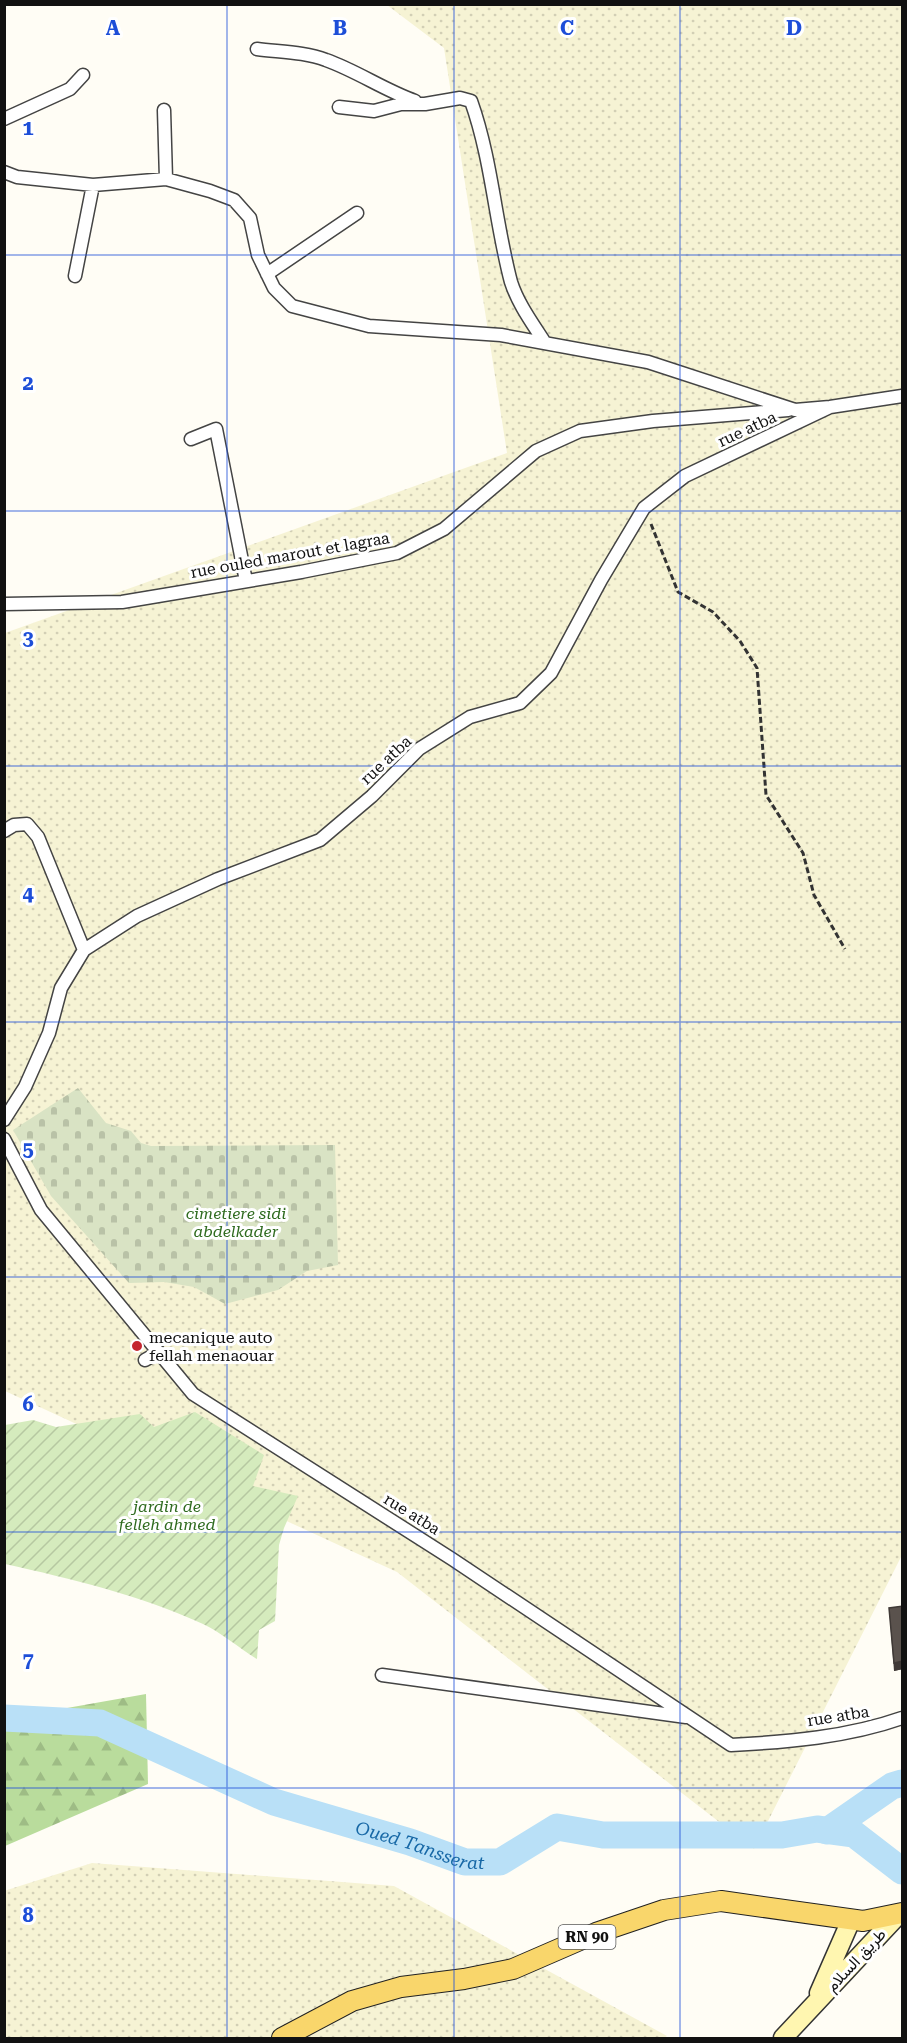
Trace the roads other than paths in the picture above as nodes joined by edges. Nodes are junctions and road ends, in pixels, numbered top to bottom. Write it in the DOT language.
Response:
graph roads {
  1 [pos="257,49"];
  2 [pos="83,75"];
  3 [pos="425,104"];
  4 [pos="339,107"];
  5 [pos="164,110"];
  6 [pos="4,119"];
  7 [pos="4,172"];
  8 [pos="166,179"];
  9 [pos="93,185"];
  10 [pos="357,213"];
  11 [pos="267,274"];
  12 [pos="75,276"];
  13 [pos="545,343"];
  14 [pos="903,396"];
  15 [pos="830,407"];
  16 [pos="795,410"];
  17 [pos="190,439"];
  18 [pos="246,581"];
  19 [pos="4,604"];
  20 [pos="4,831"];
  21 [pos="84,950"];
  22 [pos="4,1120"];
  23 [pos="4,1139"];
  24 [pos="159,1352"];
  25 [pos="145,1360"];
  26 [pos="382,1675"];
  27 [pos="690,1718"];
  28 [pos="903,1718"];
  29 [pos="900,1914"];
  30 [pos="850,1920"];
  31 [pos="813,2006"];
  32 [pos="282,2038"];
  33 [pos="783,2038"];
  1 -- 3 [label="street"];
  2 -- 6 [label="street"];
  3 -- 4 [label="street"];
  3 -- 13 [label="street"];
  5 -- 8 [label="street"];
  7 -- 9 [label="street"];
  8 -- 9 [label="street"];
  8 -- 11 [label="street"];
  9 -- 12 [label="street"];
  10 -- 11 [label="street"];
  11 -- 13 [label="street"];
  13 -- 16 [label="street"];
  14 -- 15 [label="street"];
  15 -- 16 [label="street, rue ouled marout et lagraa"];
  15 -- 21 [label="street, rue atba"];
  16 -- 18 [label="street, rue ouled marout et lagraa"];
  17 -- 18 [label="street"];
  18 -- 19 [label="street, rue ouled marout et lagraa"];
  20 -- 21 [label="street"];
  21 -- 22 [label="street, rue atba"];
  23 -- 24 [label="street, rue atba"];
  24 -- 25 [label="street"];
  24 -- 27 [label="street, rue atba"];
  26 -- 27 [label="street"];
  27 -- 28 [label="street, rue atba"];
  29 -- 30 [label="main road, RN 90"];
  29 -- 31 [label="street, طريق السلام"];
  30 -- 31 [label="street, طريق السلام"];
  30 -- 32 [label="main road, RN 90"];
  31 -- 33 [label="street, طريق السلام"];
}
